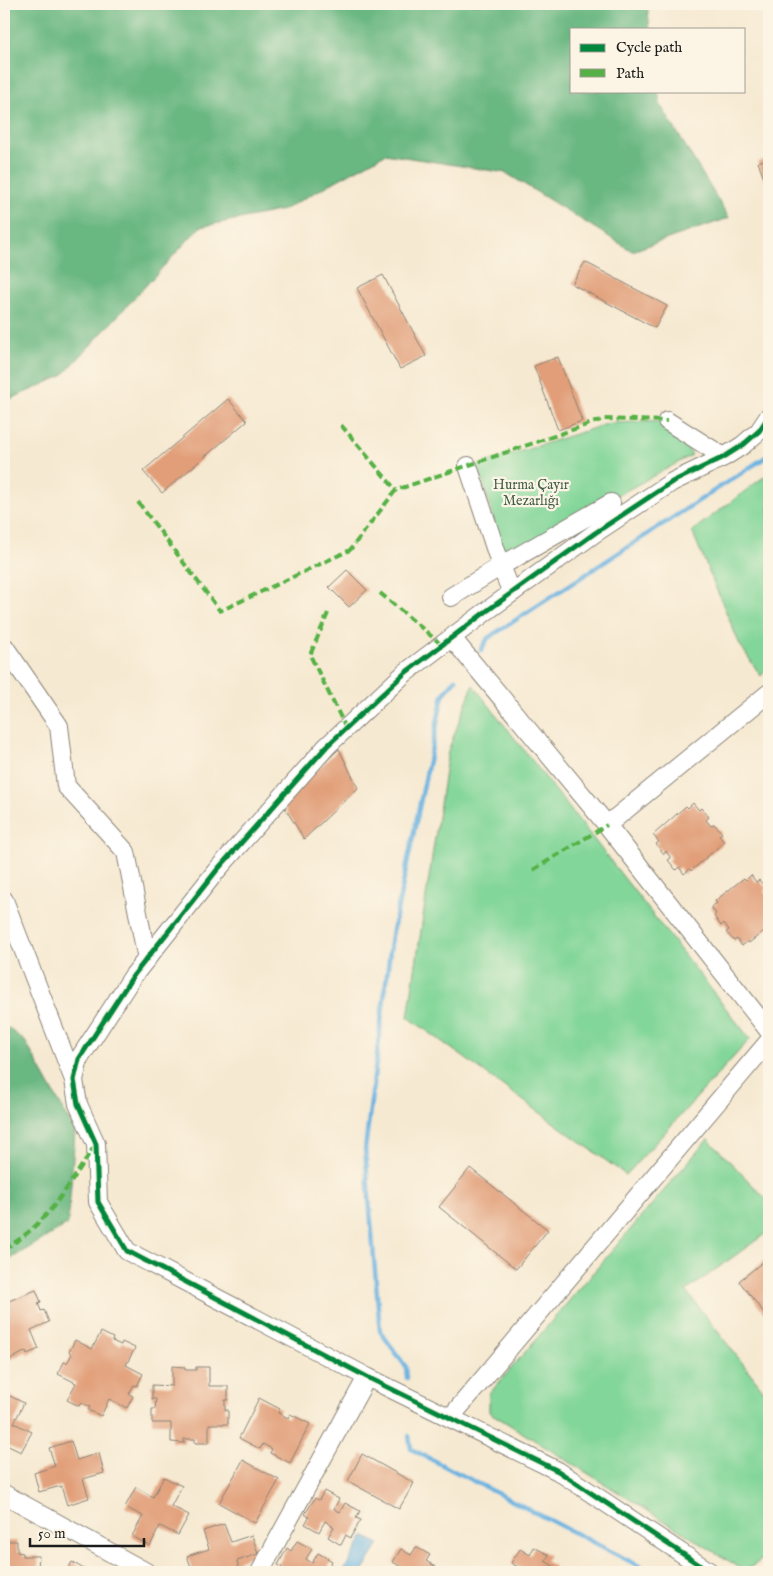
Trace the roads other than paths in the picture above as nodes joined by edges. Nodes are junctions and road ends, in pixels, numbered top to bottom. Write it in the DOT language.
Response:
graph roads {
  1 [pos="769,416"];
  2 [pos="667,421"];
  3 [pos="724,457"];
  4 [pos="468,466"];
  5 [pos="611,503"];
  6 [pos="501,566"];
  7 [pos="512,593"];
  8 [pos="451,597"];
  9 [pos="452,638"];
  10 [pos="4,646"];
  11 [pos="769,693"];
  12 [pos="607,825"];
  13 [pos="4,900"];
  14 [pos="7,916"];
  15 [pos="147,959"];
  16 [pos="769,1031"];
  17 [pos="769,1041"];
  18 [pos="74,1080"];
  19 [pos="367,1377"];
  20 [pos="450,1418"];
  21 [pos="4,1494"];
  22 [pos="146,1572"];
  23 [pos="260,1572"];
  24 [pos="710,1572"];
  1 -- 3 [label="street"];
  2 -- 3 [label="street"];
  3 -- 7 [label="street"];
  4 -- 6 [label="street"];
  5 -- 6 [label="street"];
  6 -- 7 [label="street"];
  6 -- 8 [label="street"];
  7 -- 9 [label="street"];
  9 -- 12 [label="street"];
  9 -- 15 [label="street"];
  10 -- 15 [label="street"];
  11 -- 12 [label="street"];
  12 -- 16 [label="street"];
  13 -- 14 [label="street"];
  14 -- 18 [label="street"];
  15 -- 18 [label="street"];
  17 -- 20 [label="street"];
  18 -- 19 [label="street"];
  19 -- 20 [label="street"];
  19 -- 23 [label="street"];
  20 -- 24 [label="street"];
  21 -- 22 [label="street"];
}
